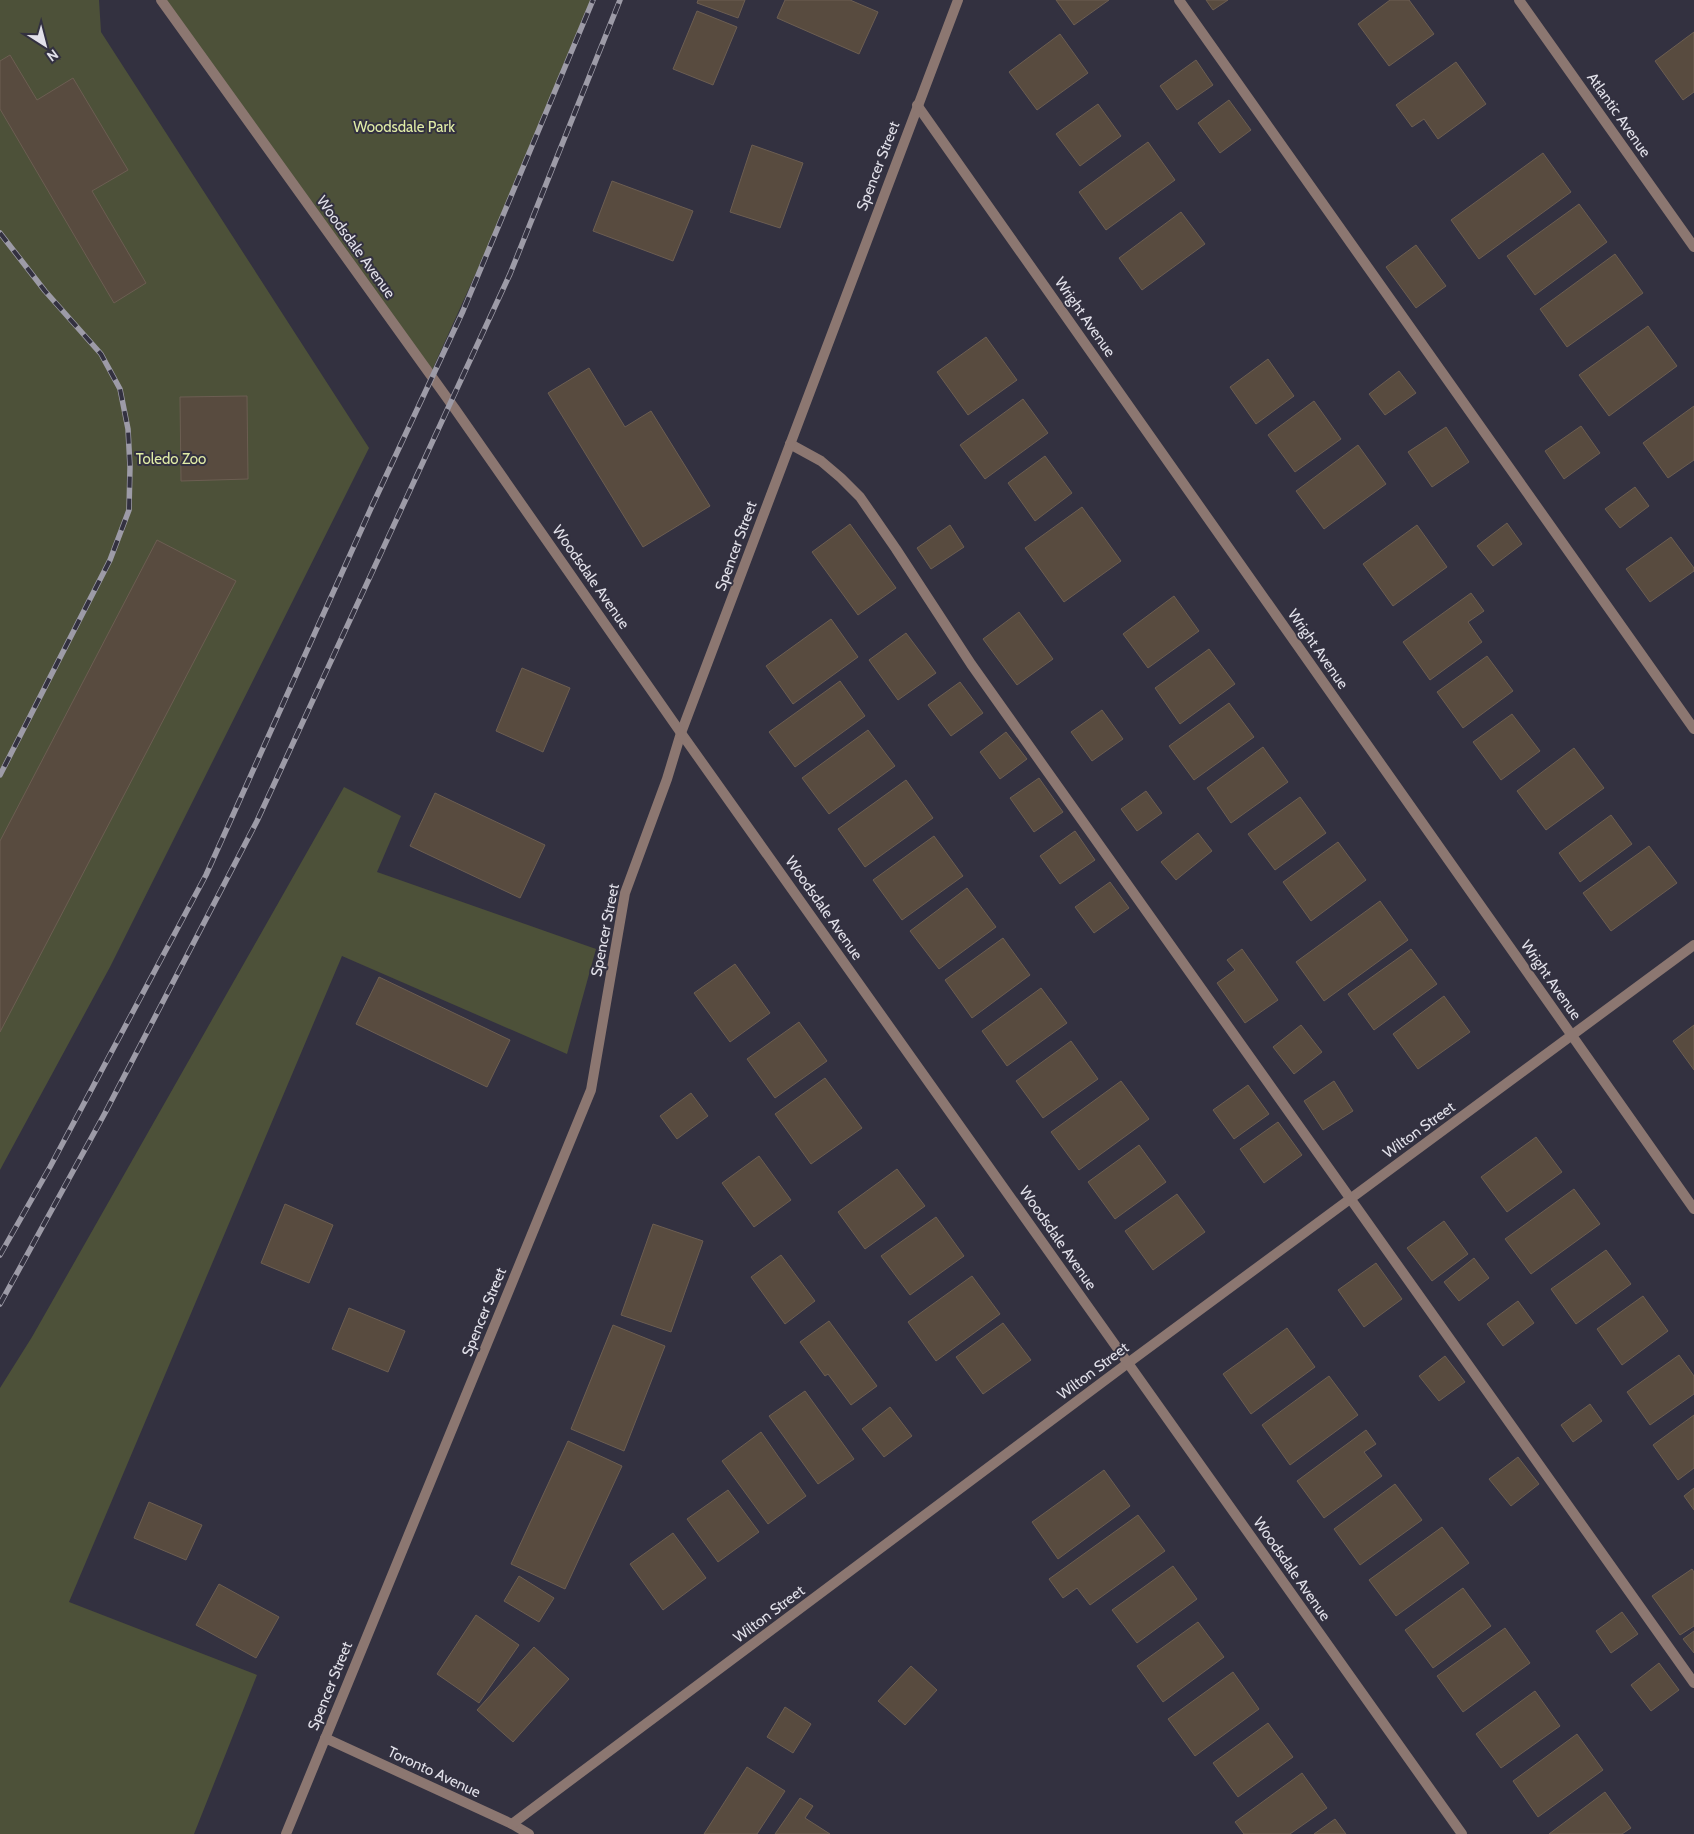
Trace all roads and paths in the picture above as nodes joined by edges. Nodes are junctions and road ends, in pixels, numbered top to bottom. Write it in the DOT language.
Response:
graph roads {
  1 [pos="160,0"];
  2 [pos="958,0"];
  3 [pos="1179,0"];
  4 [pos="1519,0"];
  5 [pos="917,106"];
  6 [pos="1694,247"];
  7 [pos="790,444"];
  8 [pos="1694,728"];
  9 [pos="681,733"];
  10 [pos="1694,945"];
  11 [pos="1572,1036"];
  12 [pos="1351,1199"];
  13 [pos="1694,1209"];
  14 [pos="1128,1363"];
  15 [pos="1694,1682"];
  16 [pos="325,1738"];
  17 [pos="512,1824"];
  18 [pos="286,1834"];
  19 [pos="529,1834"];
  20 [pos="1462,1834"];
  1 -- 9 [label="street, Woodsdale Avenue"];
  2 -- 5 [label="street, Spencer Street"];
  3 -- 8 [label="street"];
  4 -- 6 [label="street, Atlantic Avenue"];
  5 -- 7 [label="street, Spencer Street"];
  5 -- 11 [label="street, Wright Avenue"];
  7 -- 9 [label="street, Spencer Street"];
  7 -- 12 [label="street"];
  9 -- 14 [label="street, Woodsdale Avenue"];
  9 -- 16 [label="street, Spencer Street"];
  10 -- 11 [label="street, Wilton Street"];
  11 -- 12 [label="street, Wilton Street"];
  11 -- 13 [label="street, Wright Avenue"];
  12 -- 14 [label="street, Wilton Street"];
  12 -- 15 [label="street"];
  14 -- 17 [label="street, Wilton Street"];
  14 -- 20 [label="street, Woodsdale Avenue"];
  16 -- 17 [label="street, Toronto Avenue"];
  16 -- 18 [label="street, Spencer Street"];
  17 -- 19 [label="street, Toronto Avenue"];
}
